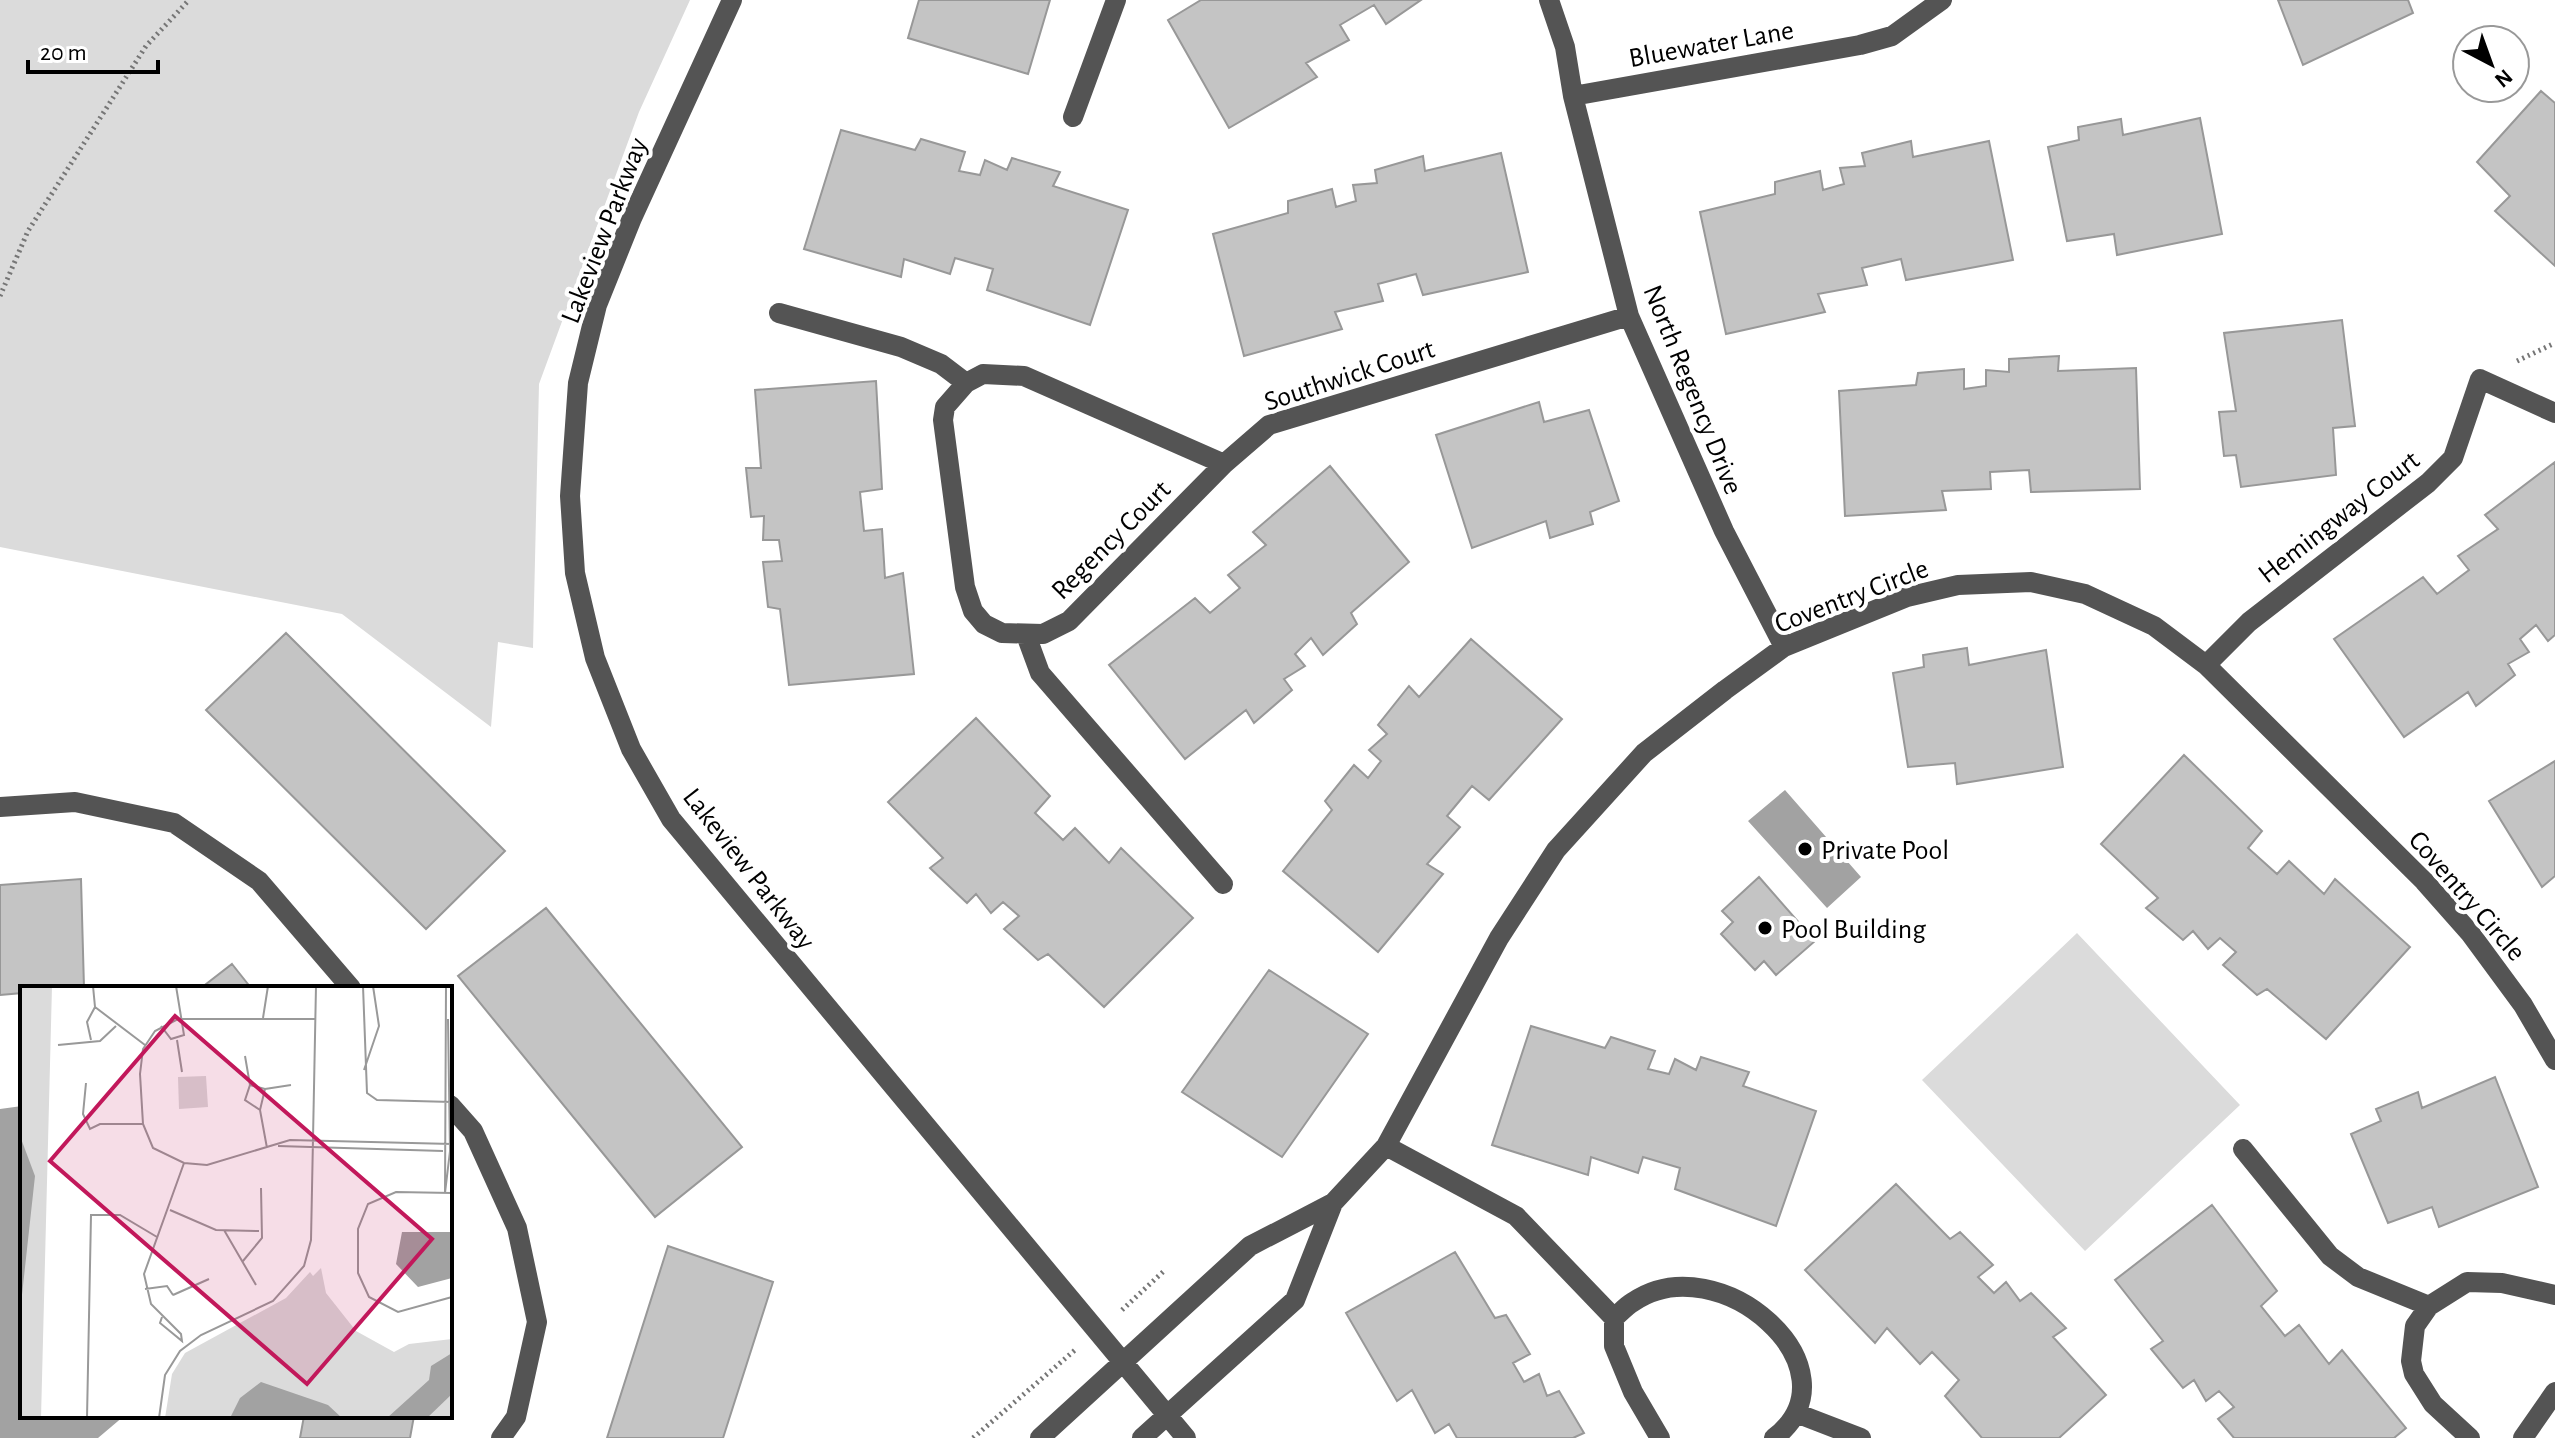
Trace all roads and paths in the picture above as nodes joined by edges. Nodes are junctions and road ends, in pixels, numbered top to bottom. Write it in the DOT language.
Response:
graph roads {
  1 [pos="189,0"];
  2 [pos="732,0"];
  3 [pos="1116,0"];
  4 [pos="1549,0"];
  5 [pos="1942,0"];
  6 [pos="1573,96"];
  7 [pos="1073,117"];
  8 [pos="0,296"];
  9 [pos="779,313"];
  10 [pos="1629,316"];
  11 [pos="966,383"];
  12 [pos="2555,413"];
  13 [pos="1224,464"];
  14 [pos="1026,635"];
  15 [pos="1784,647"];
  16 [pos="2206,665"];
  17 [pos="0,807"];
  18 [pos="1223,884"];
  19 [pos="349,986"];
  20 [pos="2555,1060"];
  21 [pos="452,1107"];
  22 [pos="1386,1146"];
  23 [pos="2243,1149"];
  24 [pos="1333,1203"];
  25 [pos="1165,1270"];
  26 [pos="2555,1295"];
  27 [pos="2429,1306"];
  28 [pos="1614,1318"];
  29 [pos="1097,1331"];
  30 [pos="1122,1361"];
  31 [pos="2555,1392"];
  32 [pos="1796,1413"];
  33 [pos="1168,1417"];
  34 [pos="501,1438"];
  35 [pos="973,1438"];
  36 [pos="1040,1438"];
  37 [pos="1142,1438"];
  38 [pos="1186,1438"];
  39 [pos="1660,1438"];
  40 [pos="1774,1438"];
  41 [pos="1861,1438"];
  42 [pos="2470,1438"];
  43 [pos="2523,1438"];
  1 -- 8 [label="path"];
  2 -- 29 [label="street, Lakeview Parkway"];
  3 -- 7 [label="street"];
  4 -- 6 [label="street, North Regency Drive"];
  5 -- 6 [label="street, Bluewater Lane"];
  6 -- 10 [label="street, North Regency Drive"];
  9 -- 11 [label="street"];
  10 -- 13 [label="street, Southwick Court"];
  10 -- 15 [label="street, North Regency Drive"];
  11 -- 13 [label="street"];
  11 -- 14 [label="street"];
  12 -- 16 [label="street, Hemingway Court"];
  13 -- 14 [label="street, Regency Court"];
  14 -- 18 [label="street"];
  15 -- 16 [label="street, Coventry Circle"];
  15 -- 22 [label="street, Coventry Circle"];
  16 -- 20 [label="street, Coventry Circle"];
  17 -- 19 [label="street"];
  21 -- 34 [label="street"];
  22 -- 24 [label="street, Coventry Circle"];
  22 -- 28 [label="street"];
  23 -- 27 [label="street"];
  24 -- 30 [label="street, Coventry Circle"];
  24 -- 33 [label="street, Coventry Circle"];
  25 -- 29 [label="path"];
  26 -- 27 [label="street"];
  27 -- 42 [label="street"];
  28 -- 32 [label="street"];
  28 -- 39 [label="street"];
  29 -- 30 [label="street, Lakeview Parkway"];
  29 -- 35 [label="path"];
  30 -- 33 [label="street, Lakeview Parkway"];
  30 -- 36 [label="street, Coventry Circle"];
  31 -- 43 [label="street"];
  32 -- 40 [label="street"];
  32 -- 41 [label="street"];
  33 -- 37 [label="street, Coventry Circle"];
  33 -- 38 [label="street, Lakeview Parkway"];
}
